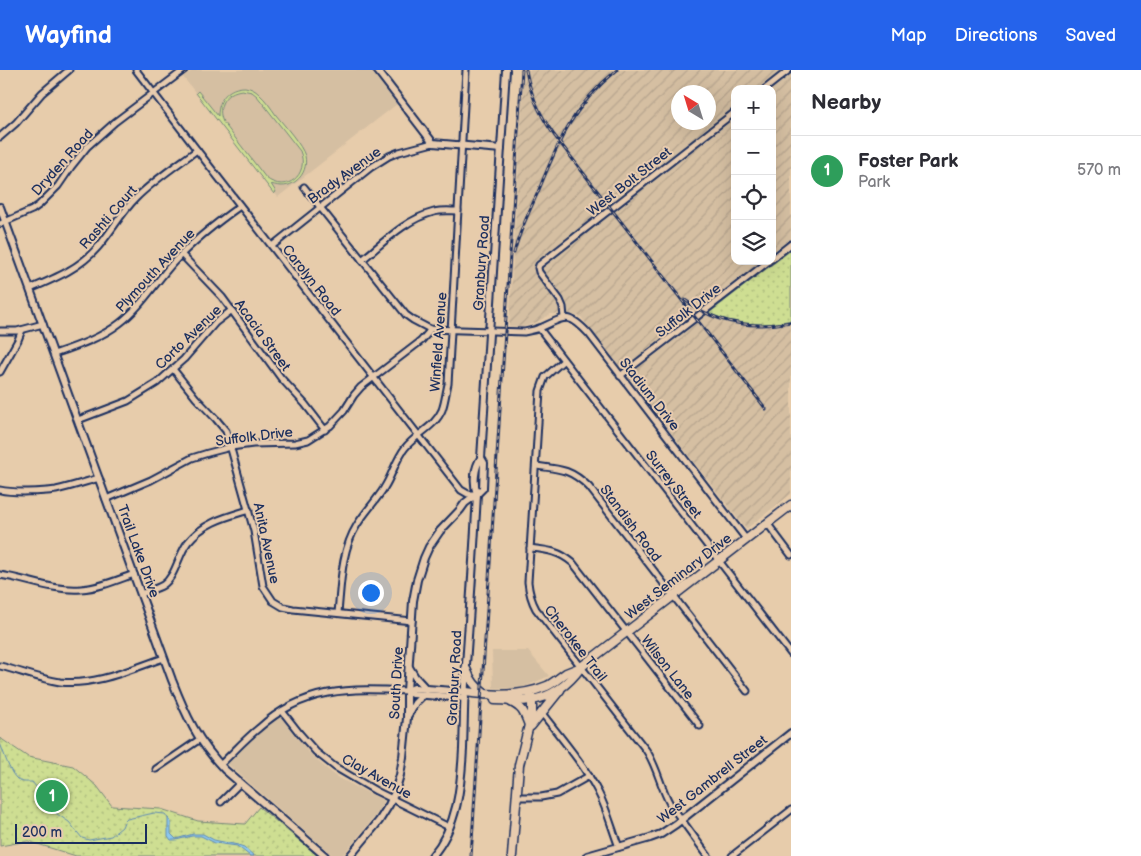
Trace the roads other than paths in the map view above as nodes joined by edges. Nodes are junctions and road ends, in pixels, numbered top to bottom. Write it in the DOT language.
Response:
graph roads {
  1 [pos="69,70"];
  2 [pos="136,70"];
  3 [pos="184,70"];
  4 [pos="378,70"];
  5 [pos="466,70"];
  6 [pos="506,70"];
  7 [pos="789,70"];
  8 [pos="770,85"];
  9 [pos="154,93"];
  10 [pos="731,115"];
  11 [pos="0,136"];
  12 [pos="433,143"];
  13 [pos="462,146"];
  14 [pos="500,149"];
  15 [pos="197,150"];
  16 [pos="304,186"];
  17 [pos="240,206"];
  18 [pos="0,207"];
  19 [pos="320,207"];
  20 [pos="458,211"];
  21 [pos="3,223"];
  22 [pos="791,244"];
  23 [pos="272,246"];
  24 [pos="182,255"];
  25 [pos="776,256"];
  26 [pos="362,260"];
  27 [pos="764,265"];
  28 [pos="30,289"];
  29 [pos="232,310"];
  30 [pos="564,318"];
  31 [pos="43,324"];
  32 [pos="539,328"];
  33 [pos="430,329"];
  34 [pos="450,329"];
  35 [pos="22,330"];
  36 [pos="489,330"];
  37 [pos="0,331"];
  38 [pos="54,354"];
  39 [pos="563,360"];
  40 [pos="173,369"];
  41 [pos="0,372"];
  42 [pos="620,376"];
  43 [pos="373,377"];
  44 [pos="78,420"];
  45 [pos="325,430"];
  46 [pos="418,436"];
  47 [pos="231,447"];
  48 [pos="536,466"];
  49 [pos="99,478"];
  50 [pos="0,490"];
  51 [pos="477,494"];
  52 [pos="106,499"];
  53 [pos="791,505"];
  54 [pos="249,510"];
  55 [pos="460,510"];
  56 [pos="476,516"];
  57 [pos="767,524"];
  58 [pos="746,539"];
  59 [pos="530,548"];
  60 [pos="791,555"];
  61 [pos="719,561"];
  62 [pos="0,574"];
  63 [pos="134,574"];
  64 [pos="141,594"];
  65 [pos="673,596"];
  66 [pos="338,613"];
  67 [pos="412,621"];
  68 [pos="626,632"];
  69 [pos="791,654"];
  70 [pos="164,658"];
  71 [pos="0,666"];
  72 [pos="409,667"];
  73 [pos="581,667"];
  74 [pos="466,669"];
  75 [pos="565,684"];
  76 [pos="407,691"];
  77 [pos="747,691"];
  78 [pos="424,692"];
  79 [pos="530,692"];
  80 [pos="465,695"];
  81 [pos="487,695"];
  82 [pos="507,700"];
  83 [pos="532,700"];
  84 [pos="282,711"];
  85 [pos="541,712"];
  86 [pos="407,718"];
  87 [pos="700,726"];
  88 [pos="529,727"];
  89 [pos="791,733"];
  90 [pos="200,739"];
  91 [pos="220,765"];
  92 [pos="156,769"];
  93 [pos="589,776"];
  94 [pos="240,784"];
  95 [pos="517,797"];
  96 [pos="392,798"];
  97 [pos="221,802"];
  98 [pos="791,810"];
  99 [pos="681,820"];
  100 [pos="449,827"];
  101 [pos="619,846"];
  102 [pos="322,854"];
  103 [pos="350,856"];
  104 [pos="432,856"];
  105 [pos="512,856"];
  106 [pos="587,856"];
  107 [pos="708,856"];
  108 [pos="732,856"];
  1 -- 11 [label="street"];
  2 -- 9 [label="street, Carolyn Road"];
  3 -- 9 [label="street, Dryden Road"];
  4 -- 12 [label="street"];
  5 -- 13 [label="street, Winfield Avenue"];
  6 -- 14 [label="street, Granbury Road"];
  7 -- 8 [label="street"];
  9 -- 15 [label="street, Carolyn Road"];
  9 -- 21 [label="street, Dryden Road"];
  10 -- 30 [label="street, West Bolt Street"];
  12 -- 13 [label="street, Brady Avenue"];
  12 -- 19 [label="street, Brady Avenue"];
  13 -- 14 [label="street, Brady Avenue"];
  13 -- 20 [label="street, Winfield Avenue"];
  14 -- 36 [label="street, Granbury Road"];
  15 -- 17 [label="street, Carolyn Road"];
  15 -- 28 [label="street, Rashti Court"];
  16 -- 19 [label="street"];
  17 -- 23 [label="street, Carolyn Road"];
  17 -- 24 [label="street, Plymouth Avenue"];
  18 -- 21 [label="street, Trail Lake Drive"];
  19 -- 23 [label="street, Brady Avenue"];
  19 -- 26 [label="street"];
  20 -- 26 [label="street"];
  20 -- 34 [label="street, Winfield Avenue"];
  21 -- 28 [label="street, Trail Lake Drive"];
  22 -- 25 [label="street"];
  23 -- 43 [label="street, Carolyn Road"];
  24 -- 29 [label="street, Acacia Street"];
  24 -- 38 [label="street, Plymouth Avenue"];
  26 -- 33 [label="street"];
  27 -- 42 [label="street, Suffolk Drive"];
  28 -- 31 [label="street, Trail Lake Drive"];
  29 -- 40 [label="street, Corto Avenue"];
  29 -- 45 [label="street, Acacia Street"];
  30 -- 32 [label="street"];
  30 -- 42 [label="street, Stadium Drive"];
  31 -- 35 [label="street"];
  31 -- 38 [label="street, Trail Lake Drive"];
  32 -- 36 [label="street"];
  32 -- 39 [label="street, Surrey Street"];
  33 -- 34 [label="street"];
  33 -- 43 [label="street, Suffolk Drive"];
  34 -- 36 [label="street"];
  34 -- 46 [label="street, Winfield Avenue"];
  35 -- 37 [label="street"];
  35 -- 41 [label="street"];
  36 -- 51 [label="street, Granbury Road"];
  38 -- 44 [label="street, Trail Lake Drive"];
  39 -- 48 [label="street, Cherokee Trail"];
  39 -- 61 [label="street, Surrey Street"];
  40 -- 44 [label="street, Corto Avenue"];
  40 -- 47 [label="street, Anita Avenue"];
  42 -- 58 [label="street, Stadium Drive"];
  43 -- 45 [label="street, Suffolk Drive"];
  43 -- 46 [label="street, Carolyn Road"];
  44 -- 49 [label="street, Trail Lake Drive"];
  45 -- 47 [label="street, Suffolk Drive"];
  46 -- 51 [label="street, Carolyn Road"];
  46 -- 66 [label="street, Winfield Avenue"];
  47 -- 52 [label="street, Suffolk Drive"];
  47 -- 54 [label="street, Anita Avenue"];
  48 -- 59 [label="street, Cherokee Trail"];
  48 -- 65 [label="street, Standish Road"];
  49 -- 50 [label="street"];
  49 -- 52 [label="street, Trail Lake Drive"];
  51 -- 55 [label="street, South Drive"];
  51 -- 56 [label="street, Granbury Road"];
  52 -- 63 [label="street, Trail Lake Drive"];
  53 -- 57 [label="main road, West Seminary Drive"];
  54 -- 64 [label="street"];
  54 -- 66 [label="street, Anita Avenue"];
  55 -- 56 [label="street"];
  55 -- 67 [label="street, South Drive"];
  56 -- 74 [label="street, Granbury Road"];
  57 -- 58 [label="main road, West Seminary Drive"];
  57 -- 60 [label="street"];
  58 -- 61 [label="main road, West Seminary Drive"];
  59 -- 68 [label="street, Wilson Lane"];
  59 -- 73 [label="street, Cherokee Trail"];
  61 -- 65 [label="main road, West Seminary Drive"];
  61 -- 69 [label="street, Surrey Street"];
  62 -- 63 [label="street"];
  63 -- 64 [label="street, Trail Lake Drive"];
  64 -- 70 [label="street, Trail Lake Drive"];
  65 -- 68 [label="main road, West Seminary Drive"];
  65 -- 77 [label="street, Standish Road"];
  66 -- 67 [label="street, Anita Avenue"];
  67 -- 72 [label="street, South Drive"];
  68 -- 73 [label="main road, West Seminary Drive"];
  68 -- 87 [label="street, Wilson Lane"];
  70 -- 71 [label="street"];
  70 -- 90 [label="street, Trail Lake Drive"];
  72 -- 76 [label="street, South Drive"];
  72 -- 78 [label="street"];
  73 -- 75 [label="main road, West Seminary Drive"];
  73 -- 79 [label="main road, West Seminary Drive"];
  73 -- 99 [label="street, Cherokee Trail"];
  74 -- 80 [label="street, Granbury Road"];
  74 -- 81 [label="main road"];
  75 -- 83 [label="main road, West Seminary Drive"];
  75 -- 85 [label="main road"];
  76 -- 78 [label="street, West Seminary Drive"];
  76 -- 84 [label="street, West Seminary Drive"];
  76 -- 86 [label="street, South Drive"];
  78 -- 80 [label="street, West Seminary Drive"];
  78 -- 86 [label="street"];
  79 -- 81 [label="main road, West Seminary Drive"];
  79 -- 83 [label="main road"];
  80 -- 81 [label="main road, West Seminary Drive"];
  80 -- 82 [label="main road, West Seminary Drive"];
  80 -- 100 [label="street, Granbury Road"];
  82 -- 83 [label="main road, West Seminary Drive"];
  82 -- 88 [label="main road"];
  83 -- 88 [label="main road"];
  84 -- 91 [label="street, West Seminary Drive"];
  84 -- 96 [label="street, Clay Avenue"];
  85 -- 88 [label="main road"];
  85 -- 93 [label="street"];
  86 -- 96 [label="street, South Drive"];
  88 -- 95 [label="main road"];
  89 -- 99 [label="street, West Gambrell Street"];
  90 -- 91 [label="street, Trail Lake Drive"];
  90 -- 92 [label="street"];
  91 -- 94 [label="street, Trail Lake Drive"];
  93 -- 95 [label="street"];
  93 -- 101 [label="street"];
  94 -- 97 [label="street"];
  94 -- 102 [label="street, Trail Lake Drive"];
  95 -- 105 [label="main road"];
  96 -- 100 [label="street, Clay Avenue"];
  96 -- 103 [label="street, South Drive"];
  98 -- 108 [label="street"];
  99 -- 101 [label="street, West Gambrell Street"];
  99 -- 107 [label="street, Cherokee Trail"];
  100 -- 104 [label="street, Granbury Road"];
  101 -- 106 [label="street, West Gambrell Street"];
}
